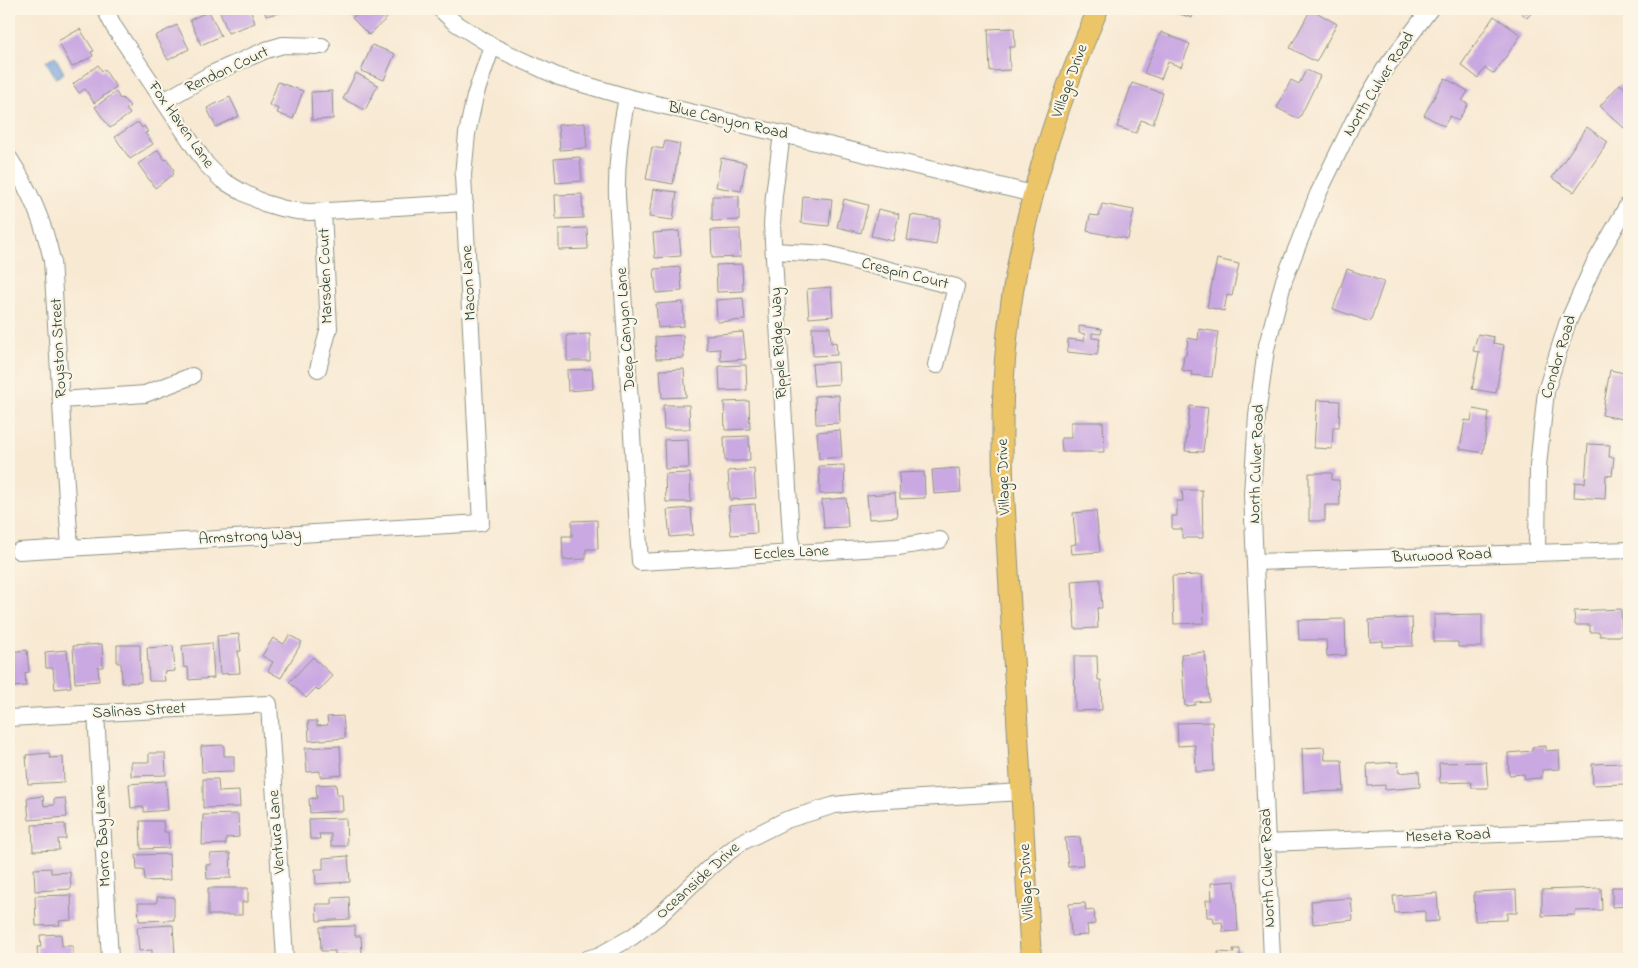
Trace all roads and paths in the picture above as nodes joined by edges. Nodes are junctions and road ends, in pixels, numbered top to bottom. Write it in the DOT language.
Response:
graph roads {
  1 [pos="105,9"];
  2 [pos="440,9"];
  3 [pos="1098,9"];
  4 [pos="1430,9"];
  5 [pos="322,46"];
  6 [pos="492,46"];
  7 [pos="627,97"];
  8 [pos="164,101"];
  9 [pos="782,134"];
  10 [pos="9,158"];
  11 [pos="1033,194"];
  12 [pos="465,203"];
  13 [pos="1629,203"];
  14 [pos="323,212"];
  15 [pos="774,251"];
  16 [pos="936,365"];
  17 [pos="318,369"];
  18 [pos="192,376"];
  19 [pos="62,400"];
  20 [pos="481,524"];
  21 [pos="940,540"];
  22 [pos="70,548"];
  23 [pos="1629,550"];
  24 [pos="19,551"];
  25 [pos="1537,553"];
  26 [pos="792,554"];
  27 [pos="640,562"];
  28 [pos="1255,562"];
  29 [pos="269,704"];
  30 [pos="96,713"];
  31 [pos="9,718"];
  32 [pos="1022,792"];
  33 [pos="1629,829"];
  34 [pos="1267,843"];
  35 [pos="110,959"];
  36 [pos="285,959"];
  37 [pos="587,959"];
  38 [pos="1031,959"];
  39 [pos="1272,959"];
  1 -- 8 [label="street, Fox Haven Lane"];
  2 -- 6 [label="street, Blue Canyon Road"];
  3 -- 11 [label="main road, Village Drive"];
  4 -- 28 [label="street, North Culver Road"];
  5 -- 8 [label="street, Rendon Court"];
  6 -- 7 [label="street, Blue Canyon Road"];
  6 -- 12 [label="street, Macon Lane"];
  7 -- 9 [label="street, Blue Canyon Road"];
  7 -- 27 [label="street, Deep Canyon Lane"];
  8 -- 14 [label="street, Fox Haven Lane"];
  9 -- 11 [label="street, Blue Canyon Road"];
  9 -- 15 [label="street, Ripple Ridge Way"];
  10 -- 19 [label="street, Royston Street"];
  11 -- 32 [label="main road, Village Drive"];
  12 -- 14 [label="street, Fox Haven Lane"];
  12 -- 20 [label="street, Macon Lane"];
  13 -- 25 [label="street, Condor Road"];
  14 -- 17 [label="street, Marsden Court"];
  15 -- 16 [label="street, Crespin Court"];
  15 -- 26 [label="street, Ripple Ridge Way"];
  18 -- 19 [label="street"];
  19 -- 22 [label="street, Royston Street"];
  20 -- 22 [label="street, Armstrong Way"];
  21 -- 26 [label="street, Eccles Lane"];
  22 -- 24 [label="street, Armstrong Way"];
  23 -- 25 [label="street, Burwood Road"];
  25 -- 28 [label="street, Burwood Road"];
  26 -- 27 [label="street, Eccles Lane"];
  28 -- 34 [label="street, North Culver Road"];
  29 -- 30 [label="street, Salinas Street"];
  29 -- 36 [label="street, Ventura Lane"];
  30 -- 31 [label="street, Salinas Street"];
  30 -- 35 [label="street, Morro Bay Lane"];
  32 -- 37 [label="street, Oceanside Drive"];
  32 -- 38 [label="main road, Village Drive"];
  33 -- 34 [label="street, Meseta Road"];
  34 -- 39 [label="street, North Culver Road"];
}
